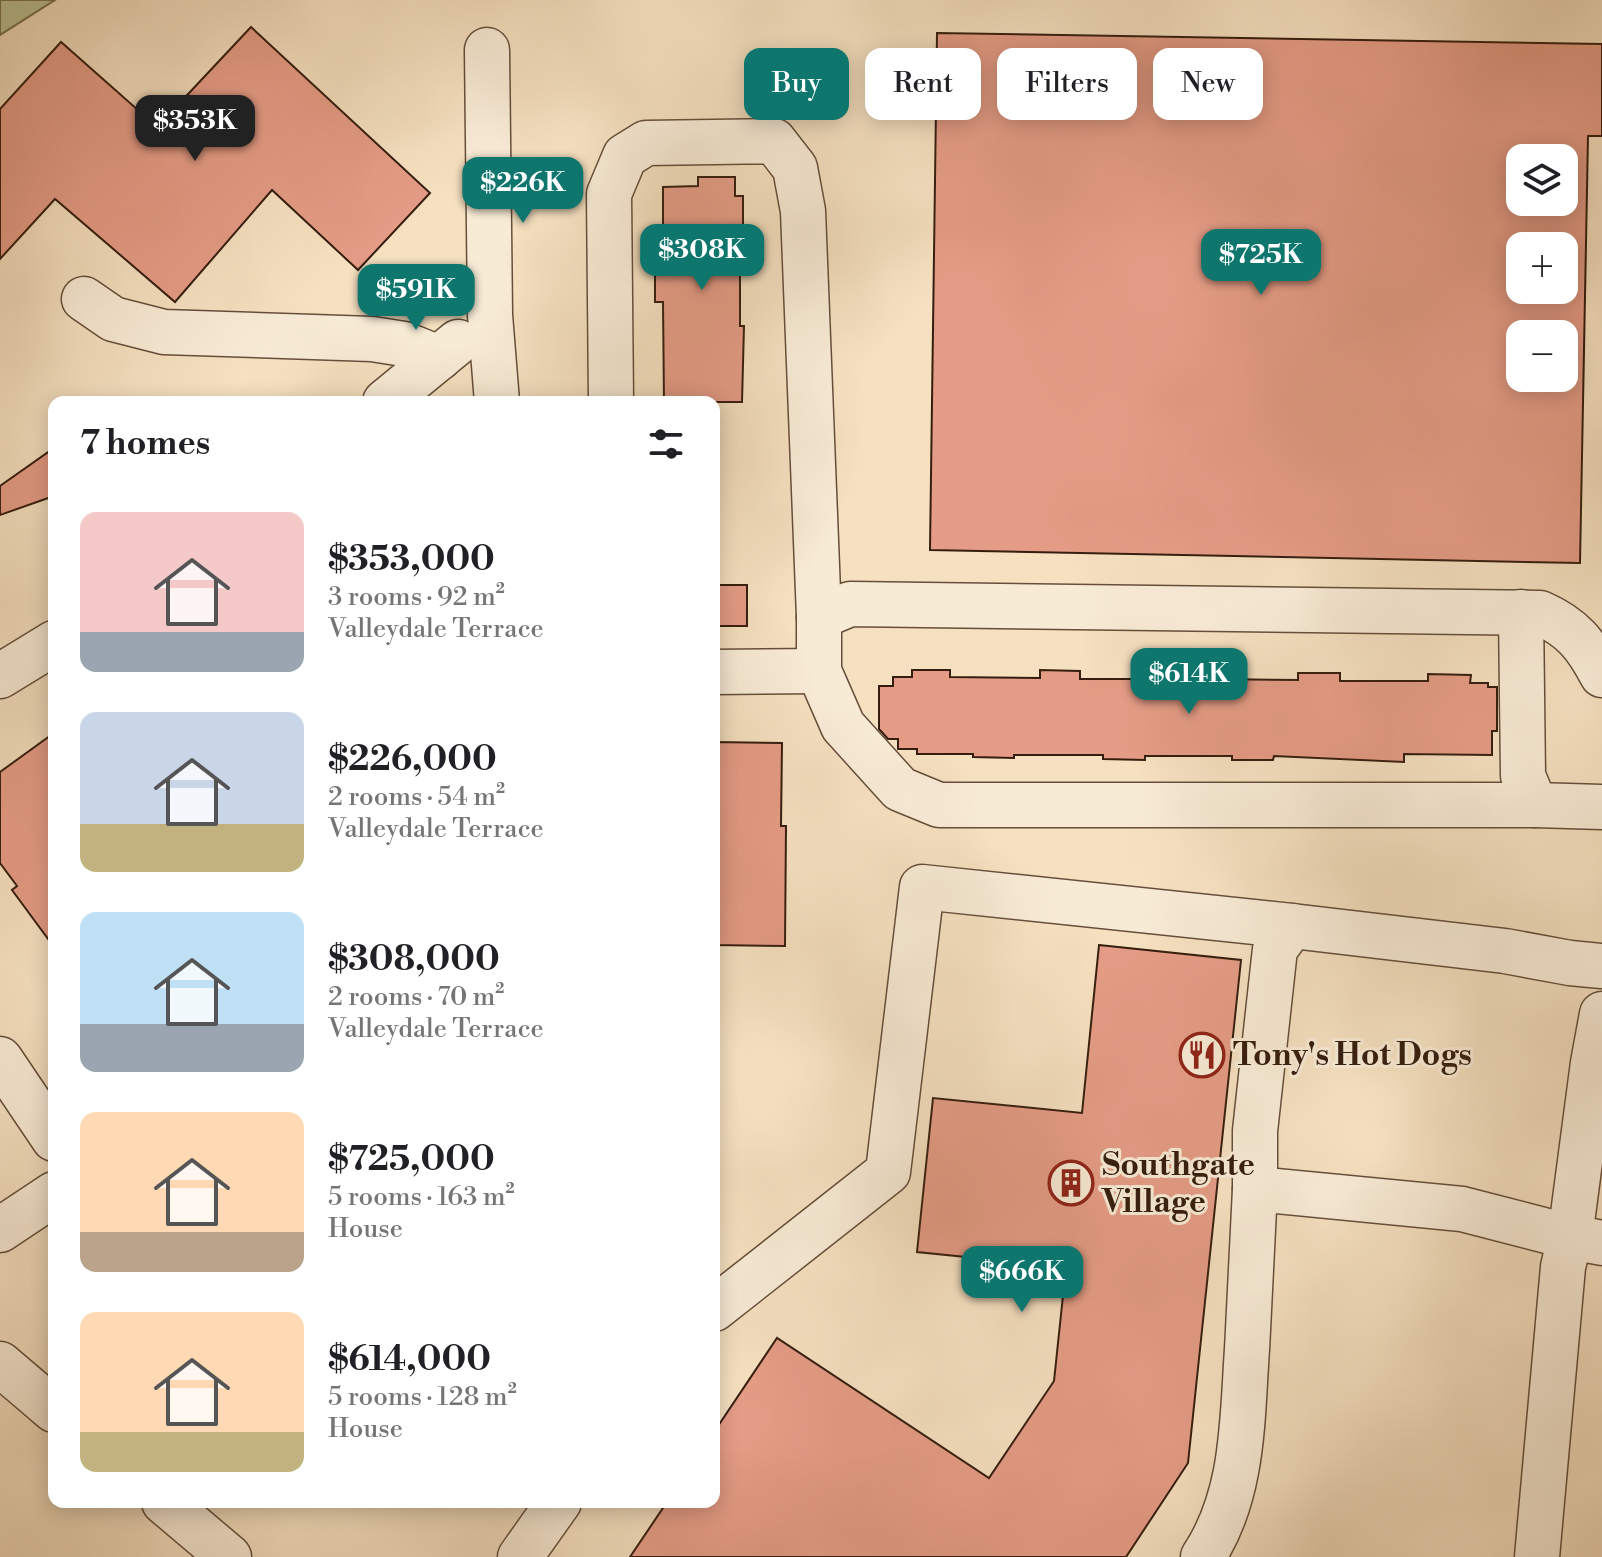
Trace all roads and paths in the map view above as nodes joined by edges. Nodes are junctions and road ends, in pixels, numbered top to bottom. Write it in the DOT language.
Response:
graph roads {
  1 [pos="487,50"];
  2 [pos="84,299"];
  3 [pos="490,315"];
  4 [pos="439,358"];
  5 [pos="392,396"];
  6 [pos="497,396"];
  7 [pos="611,396"];
  8 [pos="1521,612"];
  9 [pos="819,617"];
  10 [pos="48,647"];
  11 [pos="819,671"];
  12 [pos="720,672"];
  13 [pos="1602,675"];
  14 [pos="0,676"];
  15 [pos="1535,805"];
  16 [pos="1602,807"];
  17 [pos="1292,926"];
  18 [pos="1602,966"];
  19 [pos="1602,1014"];
  20 [pos="0,1059"];
  21 [pos="48,1130"];
  22 [pos="1255,1189"];
  23 [pos="48,1197"];
  24 [pos="3,1221"];
  25 [pos="1586,1240"];
  26 [pos="720,1304"];
  27 [pos="0,1364"];
  28 [pos="48,1405"];
  29 [pos="171,1508"];
  30 [pos="555,1508"];
  31 [pos="229,1557"];
  32 [pos="520,1557"];
  33 [pos="1203,1557"];
  34 [pos="1537,1557"];
  1 -- 3 [label="street"];
  2 -- 4 [label="street"];
  3 -- 4 [label="street"];
  3 -- 6 [label="street"];
  4 -- 5 [label="street"];
  7 -- 9 [label="street"];
  8 -- 9 [label="street"];
  8 -- 13 [label="street"];
  8 -- 15 [label="street"];
  9 -- 11 [label="street"];
  10 -- 14 [label="street"];
  11 -- 12 [label="street"];
  11 -- 15 [label="street"];
  15 -- 16 [label="street"];
  17 -- 18 [label="street"];
  17 -- 22 [label="street"];
  17 -- 26 [label="street"];
  19 -- 25 [label="street"];
  20 -- 21 [label="street"];
  22 -- 25 [label="street"];
  22 -- 33 [label="street"];
  23 -- 24 [label="street"];
  25 -- 34 [label="street"];
  27 -- 28 [label="street"];
  29 -- 31 [label="street"];
  30 -- 32 [label="street"];
}
